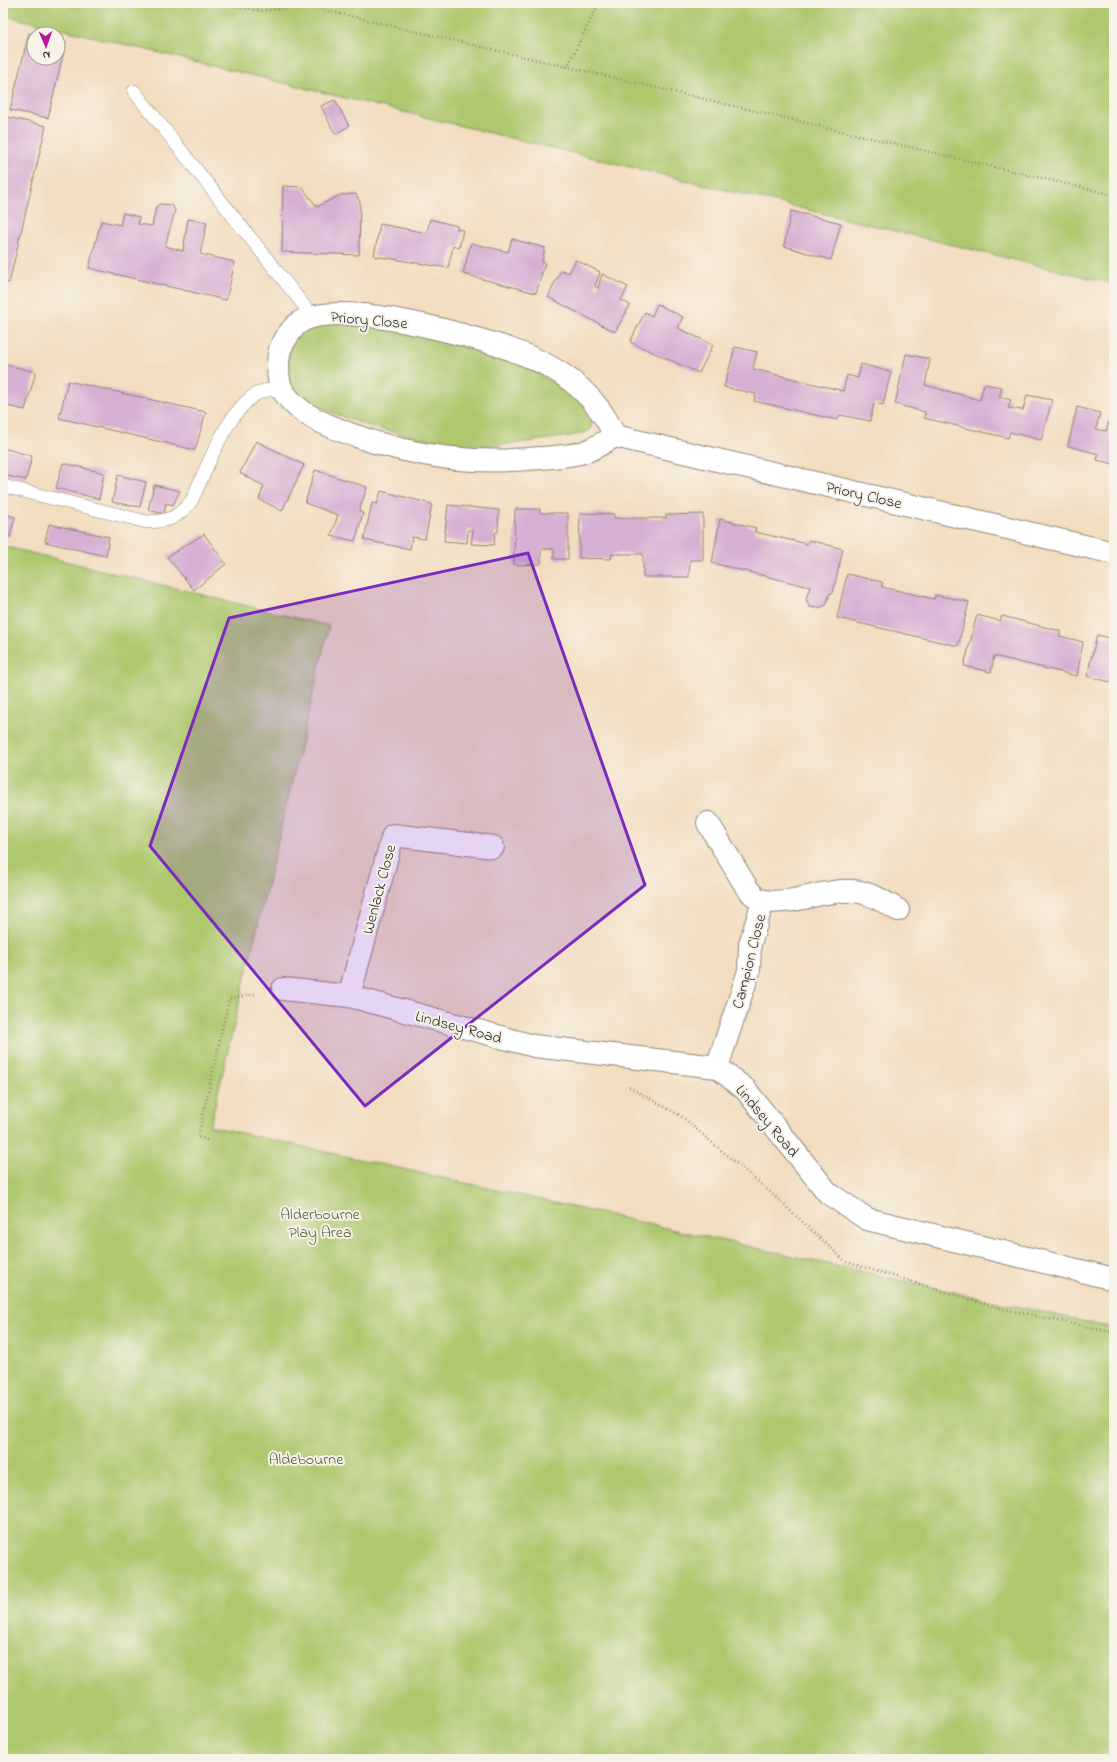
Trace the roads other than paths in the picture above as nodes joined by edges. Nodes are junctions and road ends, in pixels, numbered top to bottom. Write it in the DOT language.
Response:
graph roads {
  1 [pos="134,92"];
  2 [pos="313,317"];
  3 [pos="281,389"];
  4 [pos="615,436"];
  5 [pos="3,486"];
  6 [pos="1114,553"];
  7 [pos="708,823"];
  8 [pos="493,847"];
  9 [pos="763,901"];
  10 [pos="898,910"];
  11 [pos="283,989"];
  12 [pos="349,996"];
  13 [pos="717,1067"];
  14 [pos="1114,1279"];
  1 -- 2 [label="lane"];
  2 -- 3 [label="street, Priory Close"];
  2 -- 4 [label="street, Priory Close"];
  3 -- 4 [label="street"];
  3 -- 5 [label="lane"];
  4 -- 6 [label="street, Priory Close"];
  7 -- 9 [label="street"];
  8 -- 12 [label="street, Wenlack Close"];
  9 -- 10 [label="street"];
  9 -- 13 [label="street, Campion Close"];
  11 -- 12 [label="street, Lindsey Road"];
  12 -- 13 [label="street, Lindsey Road"];
  13 -- 14 [label="street, Lindsey Road"];
}
